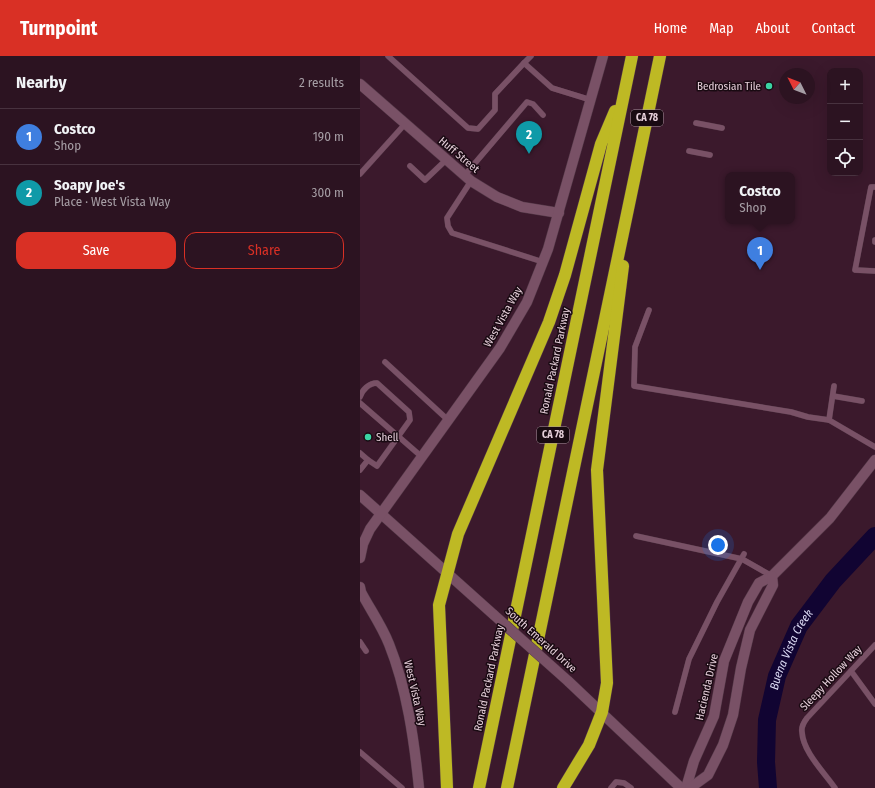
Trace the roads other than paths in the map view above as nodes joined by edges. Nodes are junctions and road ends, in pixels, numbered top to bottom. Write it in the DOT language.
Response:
graph roads {
  1 [pos="388,56"];
  2 [pos="531,56"];
  3 [pos="603,56"];
  4 [pos="632,56"];
  5 [pos="660,56"];
  6 [pos="524,62"];
  7 [pos="626,82"];
  8 [pos="360,84"];
  9 [pos="591,100"];
  10 [pos="543,115"];
  11 [pos="696,123"];
  12 [pos="405,124"];
  13 [pos="722,128"];
  14 [pos="689,151"];
  15 [pos="710,155"];
  16 [pos="446,160"];
  17 [pos="410,166"];
  18 [pos="360,174"];
  19 [pos="468,178"];
  20 [pos="634,179"];
  21 [pos="875,187"];
  22 [pos="559,213"];
  23 [pos="543,262"];
  24 [pos="873,270"];
  25 [pos="649,310"];
  26 [pos="384,362"];
  27 [pos="834,386"];
  28 [pos="833,396"];
  29 [pos="360,397"];
  30 [pos="862,401"];
  31 [pos="360,404"];
  32 [pos="448,420"];
  33 [pos="829,420"];
  34 [pos="398,437"];
  35 [pos="875,447"];
  36 [pos="360,453"];
  37 [pos="422,457"];
  38 [pos="368,460"];
  39 [pos="875,460"];
  40 [pos="360,470"];
  41 [pos="360,495"];
  42 [pos="381,514"];
  43 [pos="636,536"];
  44 [pos="743,557"];
  45 [pos="360,558"];
  46 [pos="447,573"];
  47 [pos="772,576"];
  48 [pos="360,587"];
  49 [pos="360,642"];
  50 [pos="875,645"];
  51 [pos="366,651"];
  52 [pos="851,671"];
  53 [pos="875,704"];
  54 [pos="602,712"];
  55 [pos="675,712"];
  56 [pos="360,752"];
  57 [pos="402,788"];
  58 [pos="419,788"];
  59 [pos="447,788"];
  60 [pos="479,788"];
  61 [pos="507,788"];
  62 [pos="563,788"];
  63 [pos="611,788"];
  64 [pos="630,788"];
  65 [pos="681,788"];
  66 [pos="686,788"];
  67 [pos="690,788"];
  68 [pos="835,788"];
  1 -- 6 [label="lane"];
  2 -- 6 [label="lane"];
  3 -- 9 [label="main road, West Vista Way"];
  4 -- 7 [label="highway, Ronald Packard Parkway / CA 78"];
  5 -- 20 [label="highway, CA 78"];
  6 -- 9 [label="lane"];
  7 -- 46 [label="highway"];
  7 -- 60 [label="highway, Ronald Packard Parkway / CA 78"];
  8 -- 12 [label="main road, Huff Street"];
  9 -- 22 [label="main road, West Vista Way"];
  10 -- 19 [label="lane"];
  11 -- 13 [label="lane"];
  12 -- 16 [label="main road, Huff Street"];
  12 -- 18 [label="lane"];
  14 -- 15 [label="lane"];
  16 -- 17 [label="lane"];
  16 -- 19 [label="main road, Huff Street"];
  19 -- 22 [label="main road, Huff Street"];
  19 -- 23 [label="lane"];
  20 -- 54 [label="highway"];
  20 -- 61 [label="highway, CA 78"];
  21 -- 24 [label="lane"];
  22 -- 23 [label="main road, West Vista Way"];
  23 -- 32 [label="main road, West Vista Way"];
  25 -- 33 [label="lane"];
  26 -- 32 [label="lane"];
  27 -- 28 [label="lane"];
  28 -- 30 [label="lane"];
  28 -- 33 [label="lane"];
  29 -- 34 [label="lane"];
  31 -- 34 [label="lane"];
  32 -- 37 [label="main road, West Vista Way"];
  33 -- 35 [label="lane"];
  34 -- 37 [label="lane"];
  34 -- 38 [label="lane"];
  36 -- 38 [label="lane"];
  37 -- 42 [label="main road, West Vista Way"];
  38 -- 40 [label="lane"];
  39 -- 47 [label="main road, Hacienda Drive"];
  41 -- 42 [label="main road, South Emerald Drive"];
  42 -- 45 [label="main road, West Vista Way"];
  42 -- 46 [label="main road, South Emerald Drive"];
  43 -- 44 [label="lane"];
  44 -- 47 [label="lane"];
  44 -- 55 [label="lane"];
  46 -- 54 [label="main road, South Emerald Drive, bridge"];
  46 -- 59 [label="highway"];
  47 -- 66 [label="main road, Hacienda Drive"];
  47 -- 67 [label="main road"];
  48 -- 58 [label="main road, West Vista Way"];
  49 -- 51 [label="lane"];
  50 -- 52 [label="lane, Sleepy Hollow Way"];
  52 -- 53 [label="lane"];
  52 -- 68 [label="lane, Sleepy Hollow Way"];
  54 -- 62 [label="highway"];
  54 -- 65 [label="main road, South Emerald Drive"];
  56 -- 57 [label="lane"];
  63 -- 64 [label="lane"];
}
